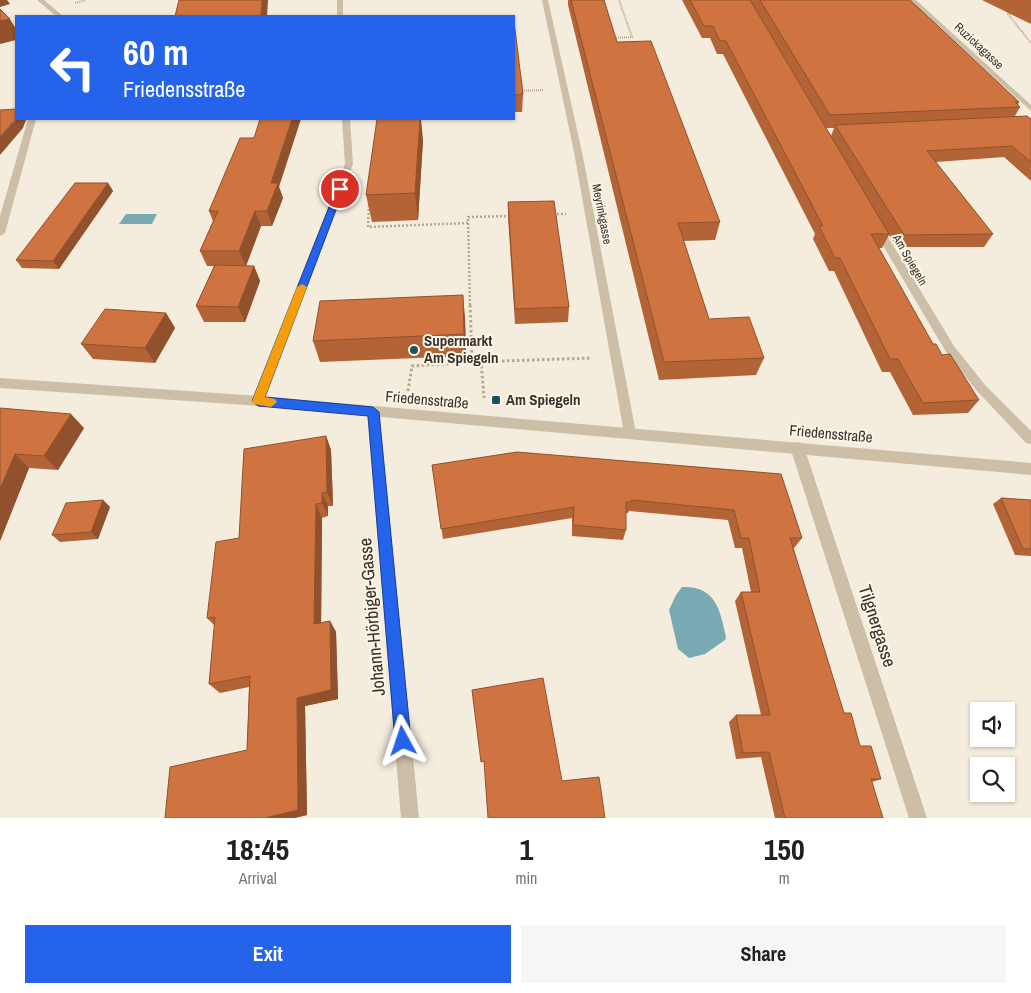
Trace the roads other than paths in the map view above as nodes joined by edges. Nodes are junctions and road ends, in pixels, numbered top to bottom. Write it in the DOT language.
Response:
graph roads {
  1 [pos="40,0"];
  2 [pos="340,0"];
  3 [pos="545,0"];
  4 [pos="912,0"];
  5 [pos="59,15"];
  6 [pos="340,15"];
  7 [pos="1031,109"];
  8 [pos="32,120"];
  9 [pos="346,120"];
  10 [pos="869,214"];
  11 [pos="0,233"];
  12 [pos="0,383"];
  13 [pos="258,401"];
  14 [pos="373,412"];
  15 [pos="630,433"];
  16 [pos="1031,439"];
  17 [pos="797,447"];
  18 [pos="1031,469"];
  19 [pos="410,818"];
  20 [pos="918,818"];
  1 -- 5 [label="street"];
  2 -- 6 [label="street"];
  3 -- 15 [label="street, Meyrinkgasse"];
  4 -- 7 [label="street, Ruzickagasse"];
  8 -- 11 [label="street"];
  9 -- 13 [label="street"];
  10 -- 16 [label="street, Am Spiegeln"];
  12 -- 13 [label="street, Friedensstraße"];
  13 -- 14 [label="street, Friedensstraße"];
  14 -- 15 [label="street, Friedensstraße"];
  14 -- 19 [label="street, Johann-Hörbiger-Gasse"];
  15 -- 17 [label="street, Friedensstraße"];
  17 -- 18 [label="street, Friedensstraße"];
  17 -- 20 [label="street, Tilgnergasse"];
}
